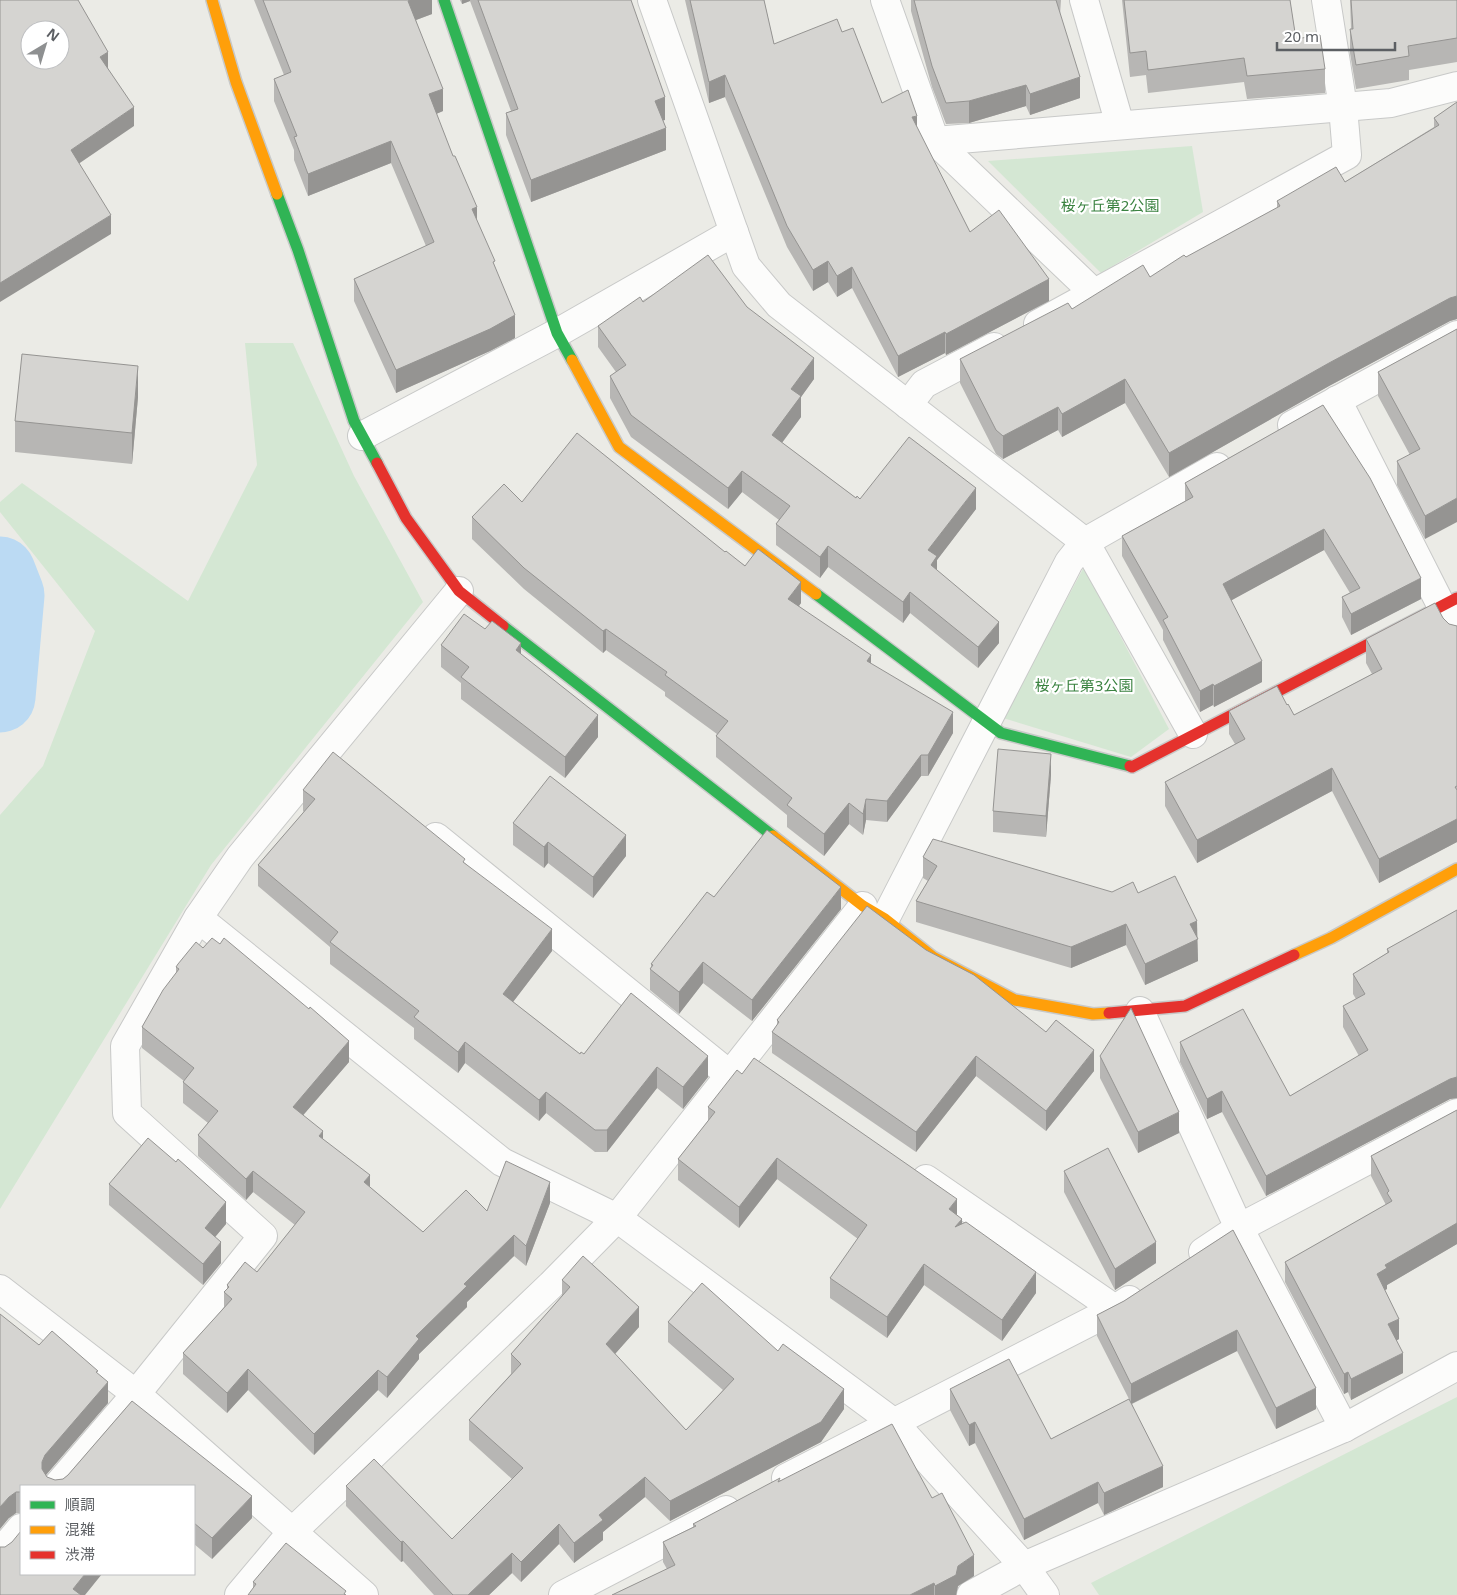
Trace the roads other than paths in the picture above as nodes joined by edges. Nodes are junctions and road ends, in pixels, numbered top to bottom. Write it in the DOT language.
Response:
graph roads {
  1 [pos="212,0"];
  2 [pos="444,0"];
  3 [pos="652,0"];
  4 [pos="885,0"];
  5 [pos="1084,0"];
  6 [pos="1326,0"];
  7 [pos="1457,86"];
  8 [pos="1343,107"];
  9 [pos="1120,125"];
  10 [pos="935,141"];
  11 [pos="734,232"];
  12 [pos="1095,294"];
  13 [pos="557,333"];
  14 [pos="1457,335"];
  15 [pos="1337,400"];
  16 [pos="908,405"];
  17 [pos="362,436"];
  18 [pos="1268,439"];
  19 [pos="1242,454"];
  20 [pos="1085,542"];
  21 [pos="459,591"];
  22 [pos="1449,602"];
  23 [pos="1457,634"];
  24 [pos="986,722"];
  25 [pos="1193,734"];
  26 [pos="328,749"];
  27 [pos="351,768"];
  28 [pos="421,824"];
  29 [pos="1457,869"];
  30 [pos="874,912"];
  31 [pos="198,918"];
  32 [pos="1140,1011"];
  33 [pos="746,1065"];
  34 [pos="1457,1114"];
  35 [pos="902,1162"];
  36 [pos="617,1218"];
  37 [pos="1239,1228"];
  38 [pos="1181,1266"];
  39 [pos="1148,1288"];
  40 [pos="0,1289"];
  41 [pos="1116,1309"];
  42 [pos="1457,1366"];
  43 [pos="136,1394"];
  44 [pos="893,1422"];
  45 [pos="1344,1428"];
  46 [pos="58,1485"];
  47 [pos="20,1529"];
  48 [pos="292,1532"];
  49 [pos="0,1553"];
  50 [pos="1024,1566"];
  51 [pos="239,1595"];
  52 [pos="364,1595"];
  53 [pos="563,1595"];
  54 [pos="971,1595"];
  55 [pos="1045,1595"];
  1 -- 17 [label="street"];
  2 -- 13 [label="street"];
  3 -- 11 [label="street"];
  4 -- 10 [label="street"];
  5 -- 9 [label="street"];
  6 -- 8 [label="street"];
  7 -- 8 [label="street"];
  8 -- 9 [label="street"];
  8 -- 12 [label="street"];
  9 -- 10 [label="street"];
  10 -- 12 [label="street"];
  11 -- 13 [label="street"];
  11 -- 16 [label="street"];
  12 -- 16 [label="street"];
  13 -- 17 [label="street"];
  13 -- 24 [label="street"];
  14 -- 15 [label="street"];
  15 -- 18 [label="street"];
  15 -- 22 [label="street"];
  16 -- 20 [label="street"];
  17 -- 21 [label="street"];
  19 -- 20 [label="street"];
  20 -- 24 [label="street"];
  20 -- 25 [label="street"];
  21 -- 26 [label="street"];
  21 -- 30 [label="street"];
  22 -- 23 [label="street"];
  22 -- 25 [label="street"];
  24 -- 25 [label="street"];
  24 -- 30 [label="street"];
  26 -- 27 [label="street"];
  26 -- 31 [label="street"];
  28 -- 33 [label="street"];
  29 -- 32 [label="street"];
  30 -- 32 [label="street"];
  30 -- 33 [label="street"];
  31 -- 36 [label="street"];
  31 -- 43 [label="street"];
  32 -- 37 [label="street"];
  33 -- 36 [label="street"];
  34 -- 37 [label="street"];
  35 -- 41 [label="street"];
  36 -- 44 [label="street"];
  36 -- 48 [label="street"];
  37 -- 38 [label="street"];
  37 -- 45 [label="street"];
  39 -- 41 [label="street"];
  40 -- 43 [label="street"];
  41 -- 44 [label="street"];
  42 -- 45 [label="street"];
  43 -- 46 [label="street"];
  43 -- 48 [label="street"];
  44 -- 50 [label="street"];
  44 -- 53 [label="street"];
  45 -- 50 [label="street"];
  47 -- 49 [label="street"];
  48 -- 51 [label="street"];
  48 -- 52 [label="street"];
  50 -- 54 [label="street"];
  50 -- 55 [label="street"];
}
